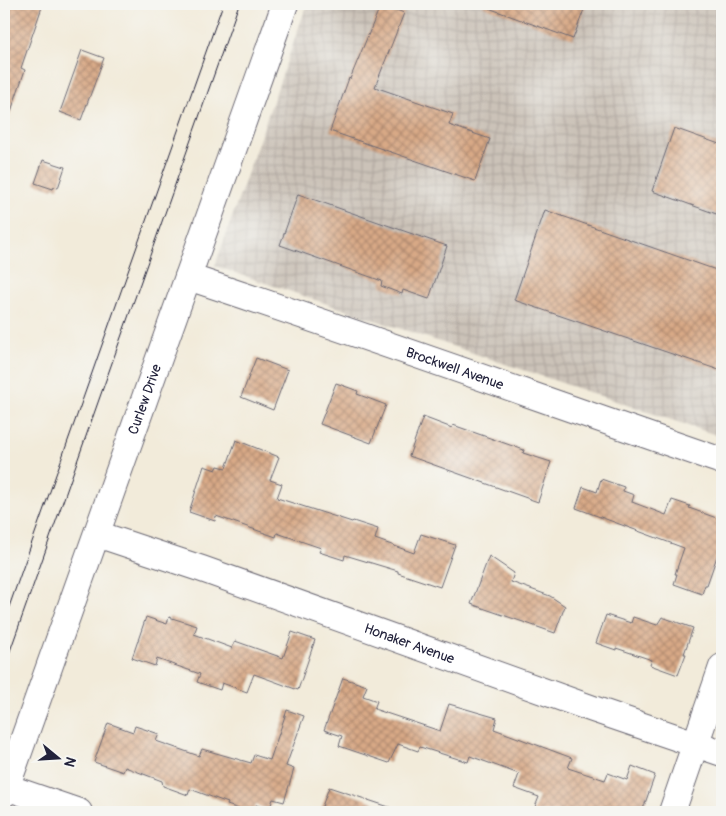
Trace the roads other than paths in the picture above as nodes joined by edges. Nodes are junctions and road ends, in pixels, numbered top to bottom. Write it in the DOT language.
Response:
graph roads {
  1 [pos="285,4"];
  2 [pos="188,277"];
  3 [pos="722,460"];
  4 [pos="97,534"];
  5 [pos="722,667"];
  6 [pos="696,744"];
  7 [pos="722,753"];
  8 [pos="5,790"];
  9 [pos="79,812"];
  10 [pos="672,812"];
  1 -- 2 [label="street, Curlew Drive"];
  2 -- 3 [label="street, Brockwell Avenue"];
  2 -- 4 [label="street, Curlew Drive"];
  4 -- 6 [label="street, Honaker Avenue"];
  4 -- 8 [label="street, Curlew Drive"];
  5 -- 6 [label="street"];
  6 -- 7 [label="street, Honaker Avenue"];
  6 -- 10 [label="street"];
  8 -- 9 [label="street"];
}
